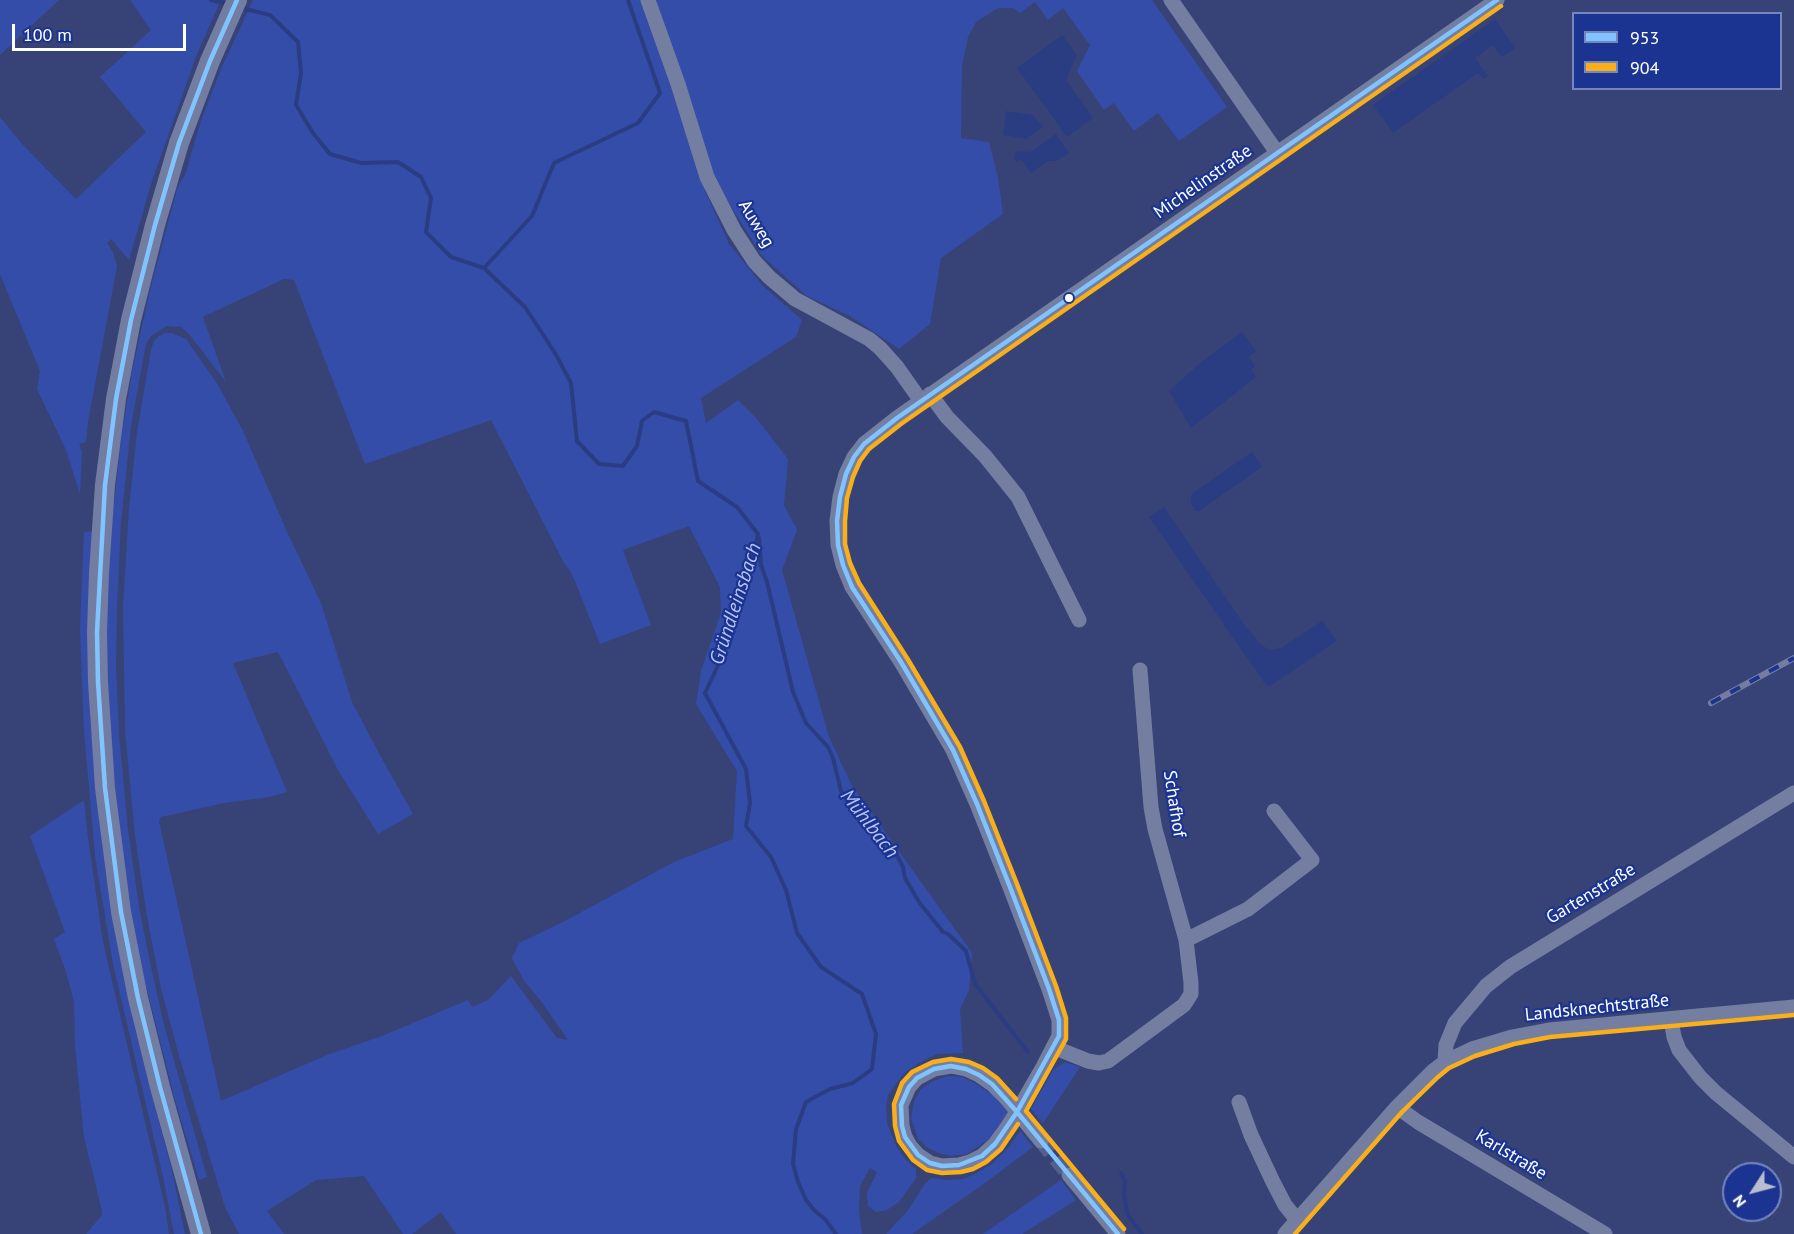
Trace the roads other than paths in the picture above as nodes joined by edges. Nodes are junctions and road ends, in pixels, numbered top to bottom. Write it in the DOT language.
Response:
graph roads {
  1 [pos="237,0"];
  2 [pos="648,0"];
  3 [pos="1171,0"];
  4 [pos="1497,0"];
  5 [pos="1278,154"];
  6 [pos="926,398"];
  7 [pos="1079,620"];
  8 [pos="1140,670"];
  9 [pos="1794,794"];
  10 [pos="1274,811"];
  11 [pos="1186,940"];
  12 [pos="1794,1007"];
  13 [pos="1671,1020"];
  14 [pos="1053,1047"];
  15 [pos="1445,1062"];
  16 [pos="1239,1102"];
  17 [pos="1397,1107"];
  18 [pos="1041,1141"];
  19 [pos="1794,1157"];
  20 [pos="1069,1175"];
  21 [pos="1297,1220"];
  22 [pos="201,1234"];
  23 [pos="1119,1234"];
  24 [pos="1285,1234"];
  25 [pos="1605,1234"];
  1 -- 22 [label="main road"];
  2 -- 6 [label="street, Auweg"];
  3 -- 5 [label="street"];
  4 -- 5 [label="street, Michelinstraße"];
  5 -- 6 [label="street, Michelinstraße"];
  6 -- 7 [label="street"];
  6 -- 14 [label="street, Michelinstraße"];
  8 -- 11 [label="street, Schafhof"];
  9 -- 15 [label="street, Gartenstraße"];
  10 -- 11 [label="street"];
  11 -- 14 [label="street, Schafhof"];
  12 -- 13 [label="street, Landsknechtstraße"];
  13 -- 15 [label="street, Landsknechtstraße"];
  13 -- 19 [label="street"];
  14 -- 18 [label="street, Michelinstraße"];
  15 -- 17 [label="street, Landsknechtstraße"];
  16 -- 21 [label="street"];
  17 -- 21 [label="street, Landsknechtstraße"];
  17 -- 25 [label="street, Karlstraße"];
  20 -- 23 [label="street"];
  21 -- 24 [label="street, Landsknechtstraße"];
}
